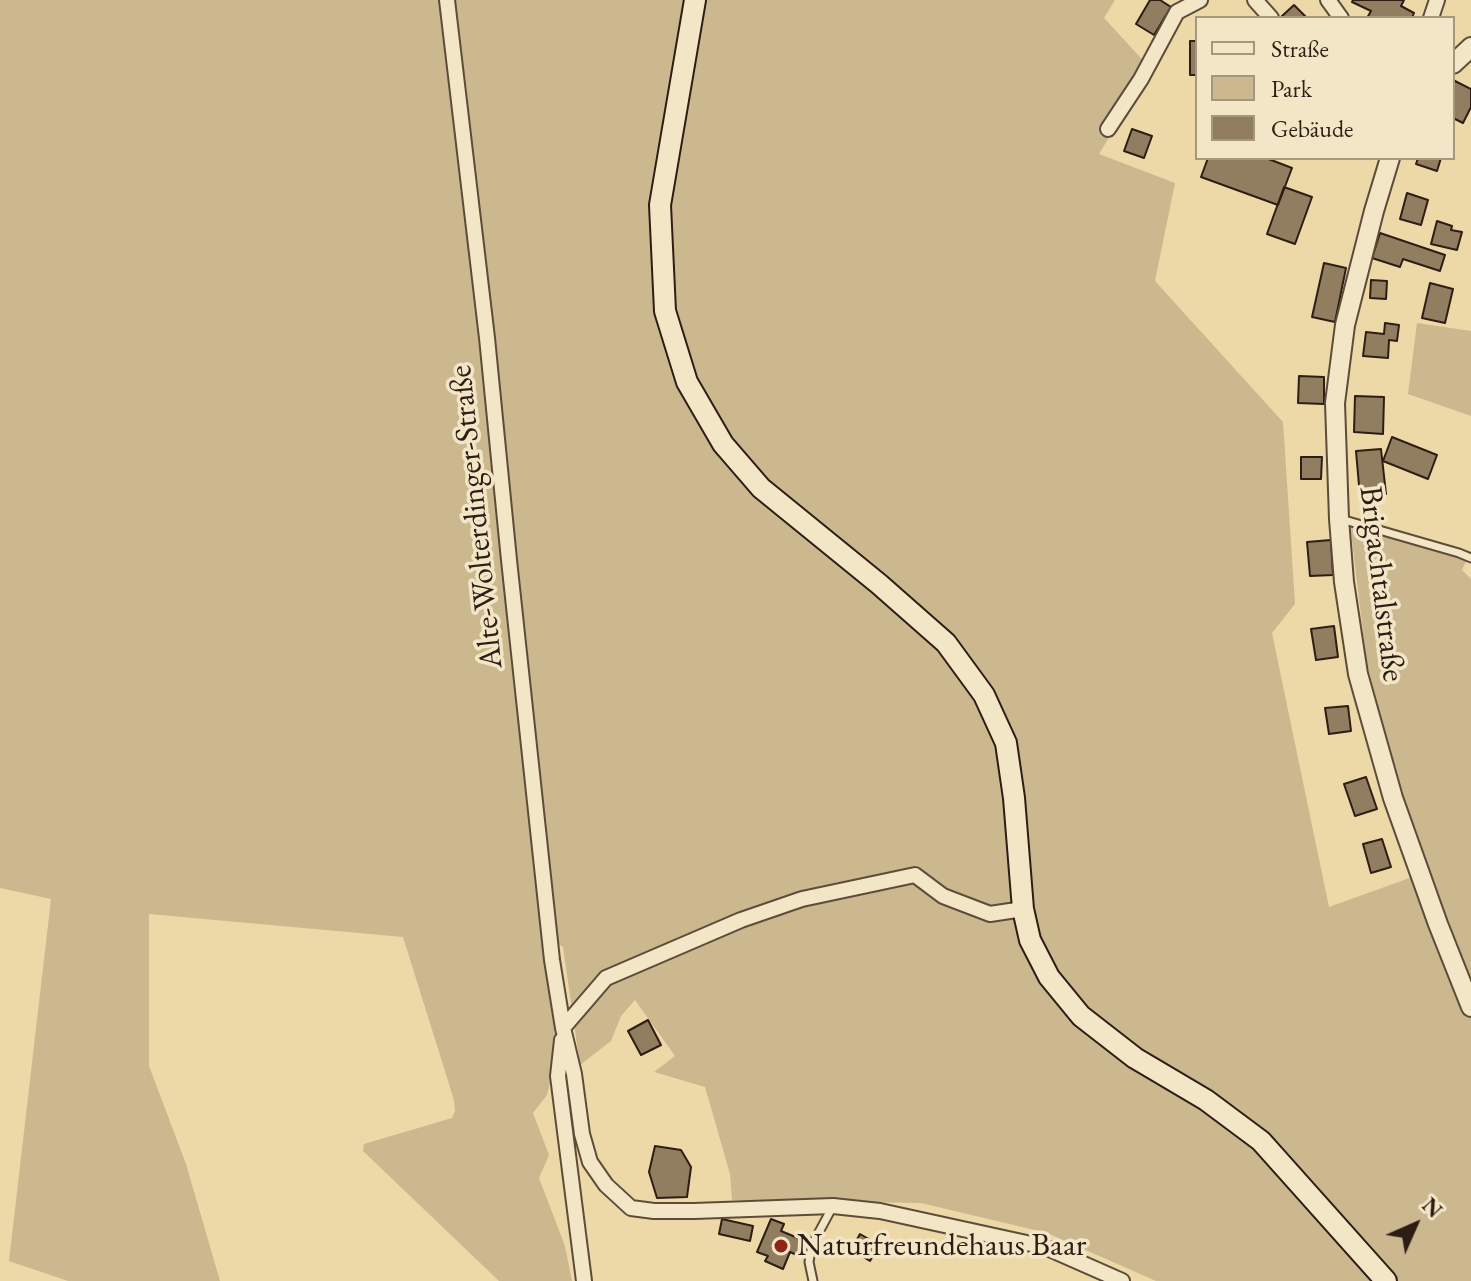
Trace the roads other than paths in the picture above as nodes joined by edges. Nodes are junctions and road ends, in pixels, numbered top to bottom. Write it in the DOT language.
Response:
graph roads {
  1 [pos="447,0"];
  2 [pos="695,0"];
  3 [pos="1200,0"];
  4 [pos="1255,0"];
  5 [pos="1269,16"];
  6 [pos="1471,47"];
  7 [pos="1455,62"];
  8 [pos="1108,129"];
  9 [pos="1389,160"];
  10 [pos="1339,519"];
  11 [pos="1471,558"];
  12 [pos="1023,909"];
  13 [pos="1471,1007"];
  14 [pos="563,1028"];
  15 [pos="833,1206"];
  16 [pos="584,1281"];
  17 [pos="813,1281"];
  18 [pos="1122,1281"];
  19 [pos="1386,1281"];
  1 -- 14 [label="street, Alte-Wolterdinger-Straße"];
  2 -- 12 [label="main road"];
  3 -- 8 [label="street"];
  4 -- 5 [label="street"];
  6 -- 7 [label="street"];
  9 -- 10 [label="street, Brigachtalstraße"];
  10 -- 11 [label="lane"];
  10 -- 13 [label="street, Brigachtalstraße"];
  12 -- 14 [label="street"];
  12 -- 19 [label="main road"];
  14 -- 15 [label="street, Alte-Wolterdinger-Straße"];
  14 -- 16 [label="street, Alte-Wolterdinger-Straße"];
  15 -- 17 [label="lane"];
  15 -- 18 [label="street, Alte-Wolterdinger-Straße"];
}
